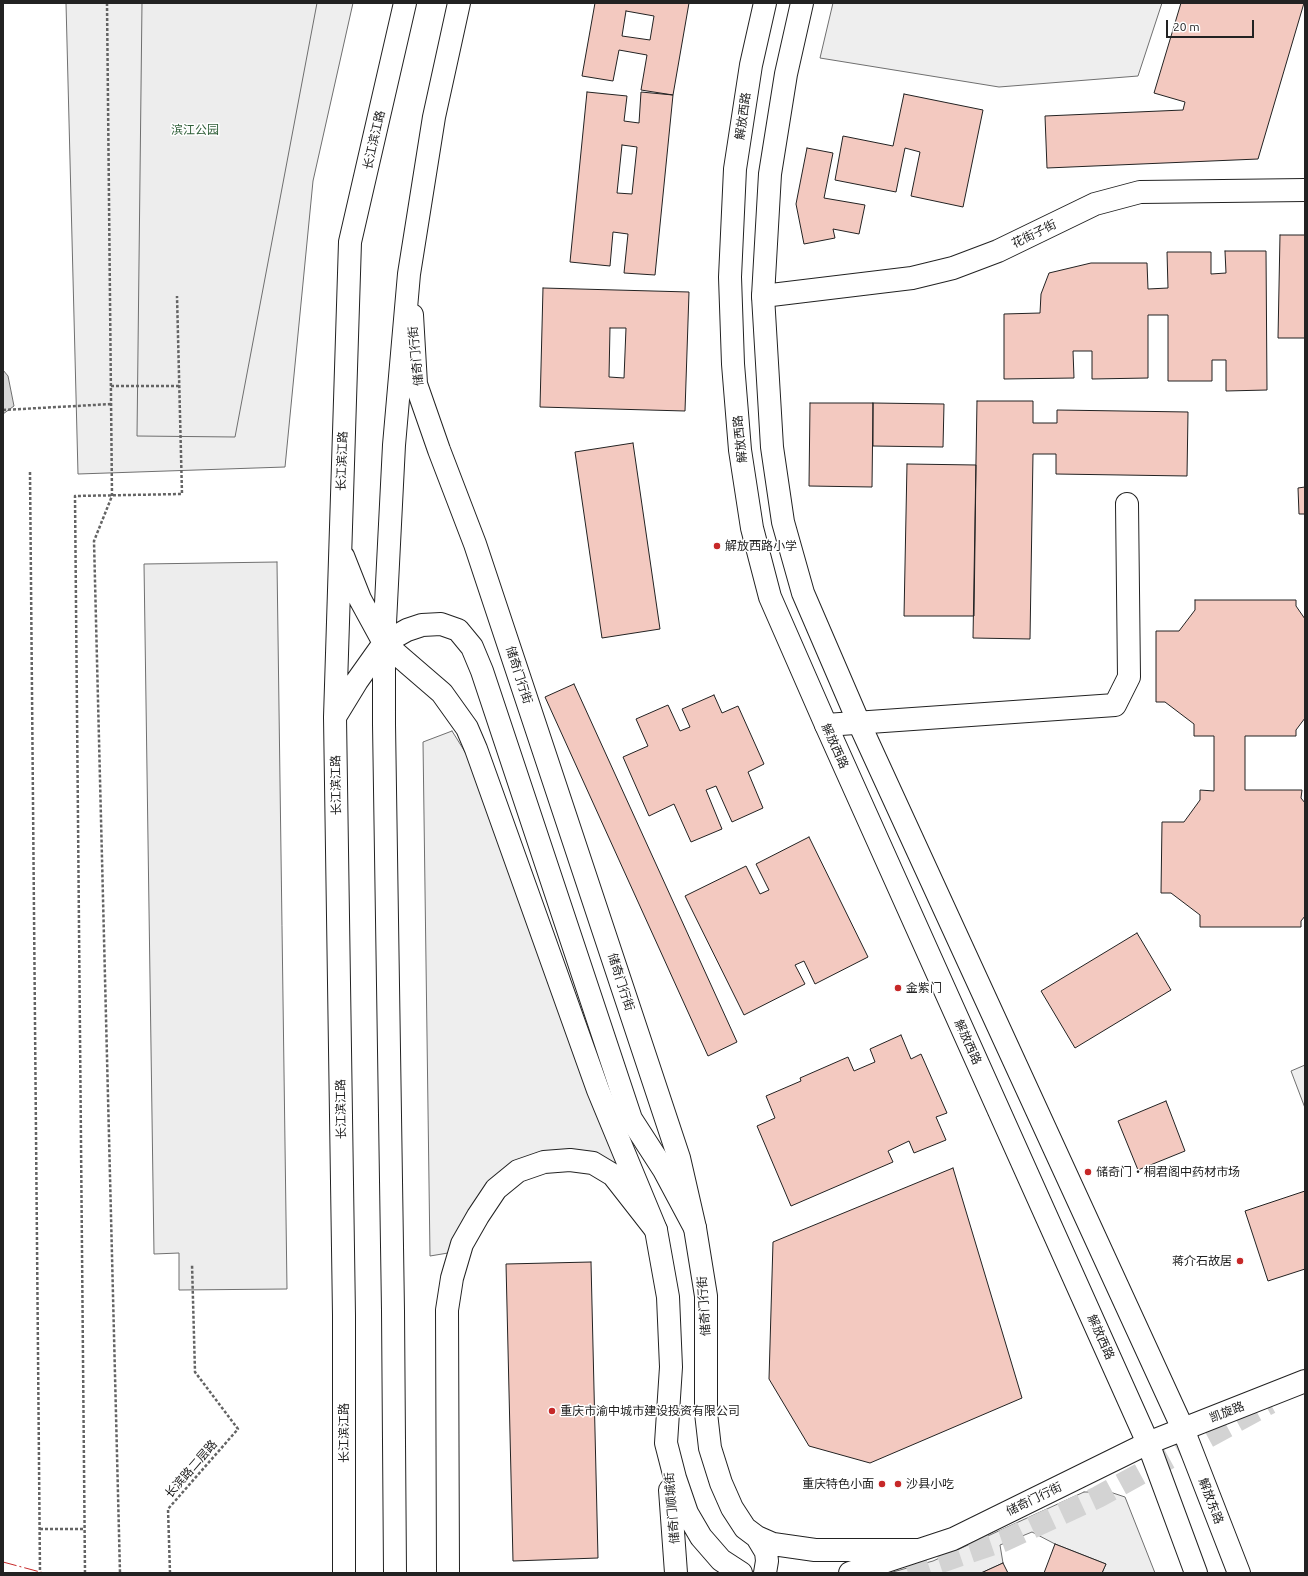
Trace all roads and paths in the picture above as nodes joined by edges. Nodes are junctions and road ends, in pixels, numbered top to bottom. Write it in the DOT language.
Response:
graph roads {
  1 [pos="107,3"];
  2 [pos="405,3"];
  3 [pos="459,3"];
  4 [pos="765,3"];
  5 [pos="802,3"];
  6 [pos="1305,190"];
  7 [pos="409,274"];
  8 [pos="177,296"];
  9 [pos="763,296"];
  10 [pos="111,386"];
  11 [pos="180,386"];
  12 [pos="112,404"];
  13 [pos="3,410"];
  14 [pos="30,472"];
  15 [pos="112,496"];
  16 [pos="1128,504"];
  17 [pos="339,548"];
  18 [pos="384,643"];
  19 [pos="340,709"];
  20 [pos="859,723"];
  21 [pos="384,724"];
  22 [pos="826,725"];
  23 [pos="695,1228"];
  24 [pos="656,1230"];
  25 [pos="192,1264"];
  26 [pos="1305,1381"];
  27 [pos="1184,1429"];
  28 [pos="666,1443"];
  29 [pos="1148,1443"];
  30 [pos="40,1529"];
  31 [pos="84,1529"];
  32 [pos="757,1537"];
  33 [pos="917,1550"];
  34 [pos="40,1573"];
  35 [pos="85,1573"];
  36 [pos="120,1573"];
  37 [pos="170,1573"];
  38 [pos="344,1573"];
  39 [pos="395,1573"];
  40 [pos="448,1573"];
  41 [pos="676,1573"];
  42 [pos="741,1573"];
  43 [pos="765,1573"];
  44 [pos="850,1573"];
  45 [pos="1196,1573"];
  46 [pos="1240,1573"];
  1 -- 10 [label="path"];
  2 -- 17 [label="main road, 长江滨江路"];
  3 -- 7 [label="main road"];
  4 -- 22 [label="main road, 解放西路"];
  5 -- 9 [label="main road"];
  6 -- 9 [label="main road, 花街子街"];
  7 -- 18 [label="main road"];
  7 -- 23 [label="main road, 储奇门行街"];
  8 -- 11 [label="path"];
  9 -- 20 [label="main road"];
  10 -- 11 [label="path"];
  10 -- 12 [label="path"];
  11 -- 15 [label="path"];
  12 -- 13 [label="path"];
  12 -- 15 [label="path"];
  14 -- 30 [label="path"];
  15 -- 31 [label="path"];
  15 -- 36 [label="path"];
  16 -- 20 [label="main road"];
  17 -- 18 [label="main road"];
  17 -- 19 [label="main road, 长江滨江路"];
  18 -- 19 [label="main road"];
  18 -- 21 [label="main road"];
  18 -- 23 [label="main road"];
  18 -- 24 [label="main road"];
  19 -- 21 [label="main road"];
  19 -- 38 [label="main road, 长江滨江路"];
  20 -- 22 [label="main road"];
  20 -- 27 [label="main road"];
  21 -- 39 [label="main road"];
  22 -- 29 [label="main road, 解放西路"];
  23 -- 32 [label="main road, 储奇门行街"];
  24 -- 28 [label="main road"];
  24 -- 40 [label="main road"];
  25 -- 37 [label="path, 长滨路二层路"];
  26 -- 27 [label="main road, 凯旋路"];
  27 -- 29 [label="main road, 凯旋路"];
  27 -- 46 [label="main road, 解放东路"];
  28 -- 41 [label="main road, 储奇门顺城街"];
  28 -- 42 [label="main road"];
  29 -- 33 [label="main road, 储奇门行街"];
  29 -- 45 [label="main road"];
  30 -- 31 [label="path"];
  30 -- 34 [label="path"];
  31 -- 35 [label="path"];
  32 -- 33 [label="main road, 储奇门行街"];
  32 -- 43 [label="main road"];
  33 -- 44 [label="main road, 储奇门行街"];
}
